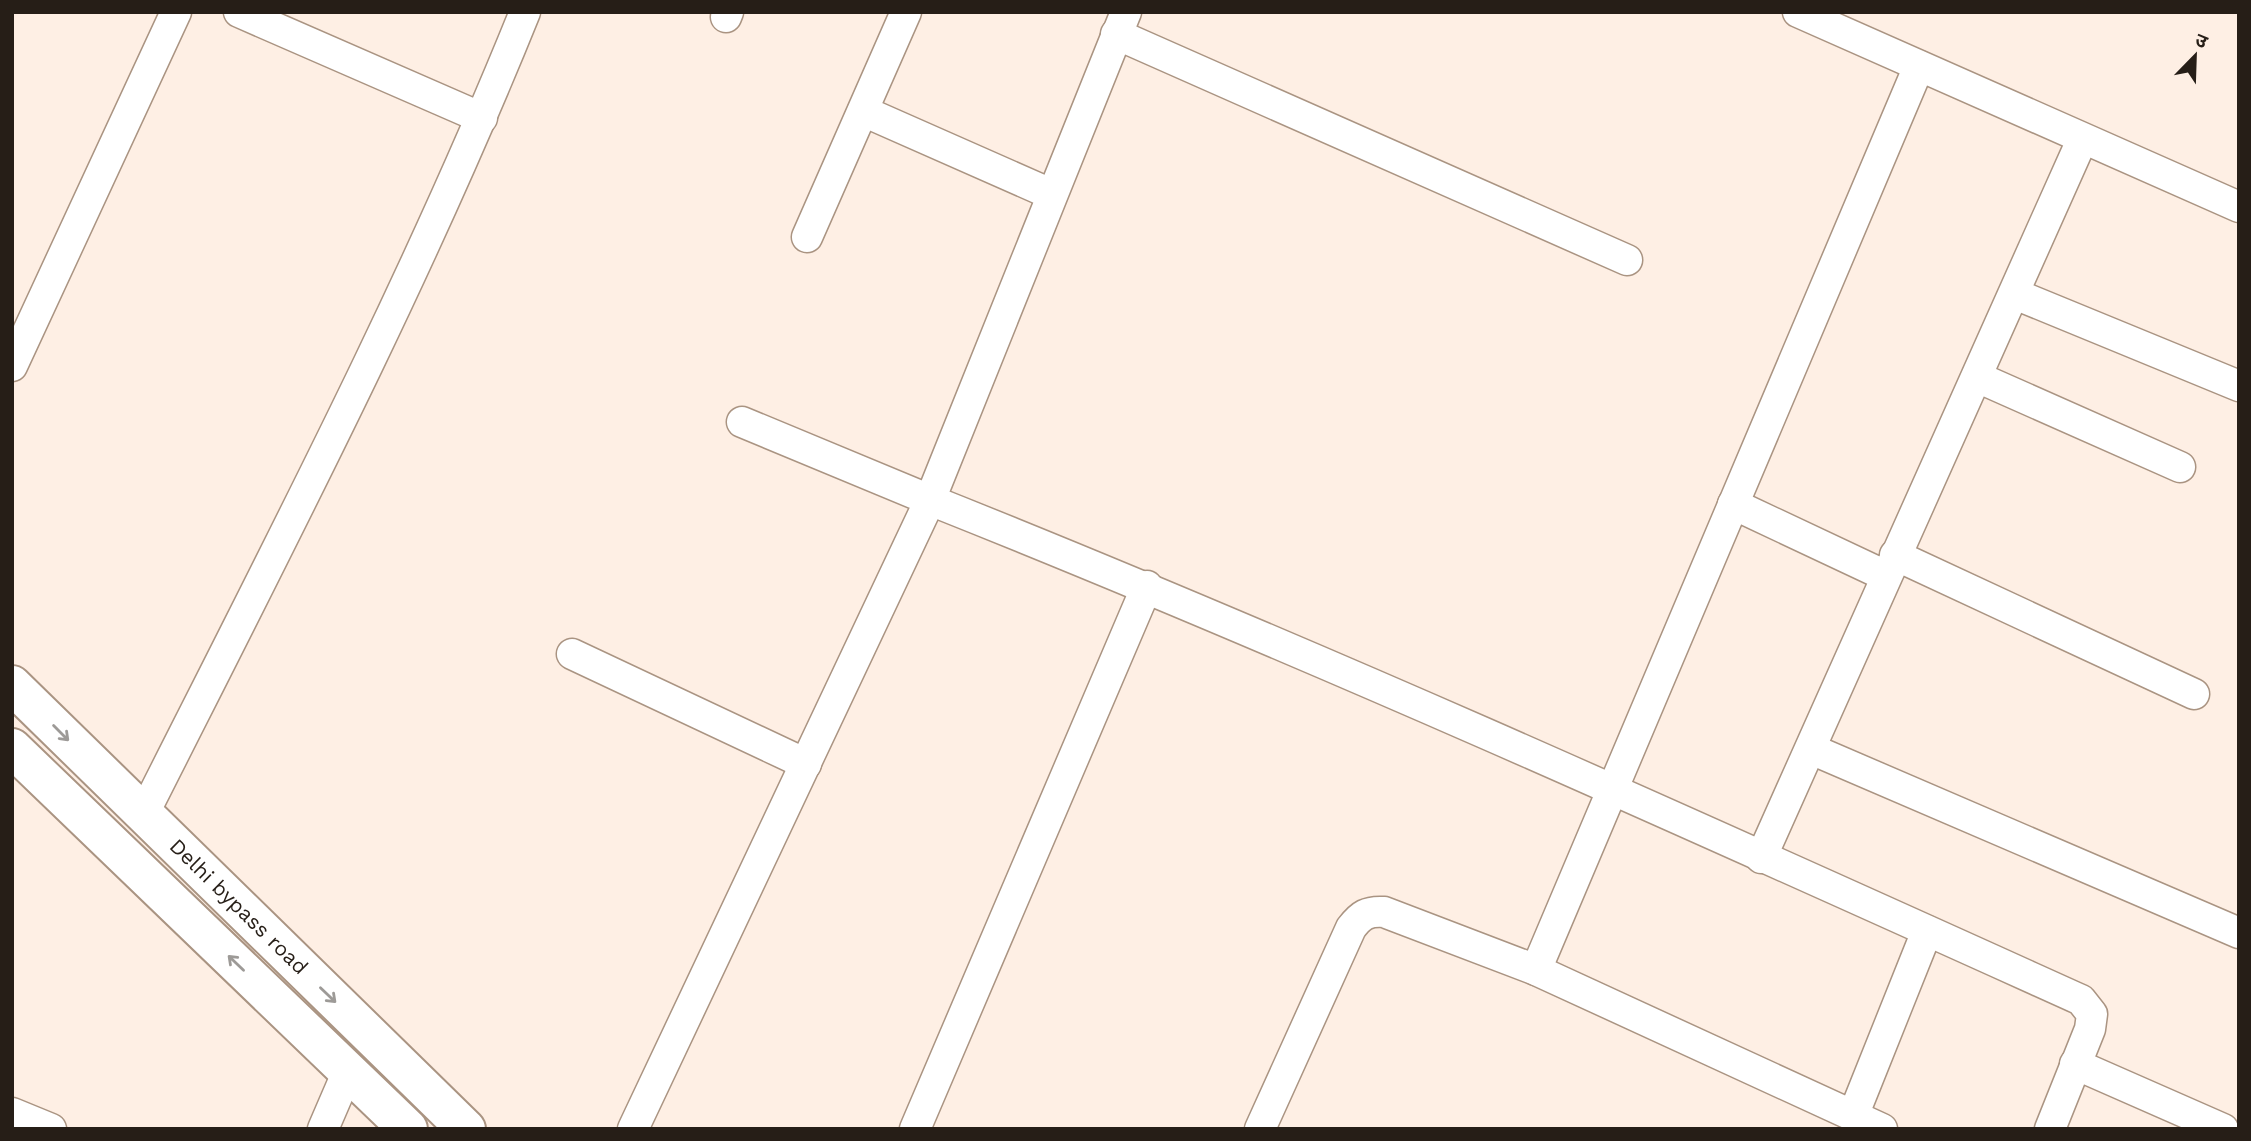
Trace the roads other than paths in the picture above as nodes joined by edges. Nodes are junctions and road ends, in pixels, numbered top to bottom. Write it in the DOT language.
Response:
graph roads {
  1 [pos="176,12"];
  2 [pos="239,12"];
  3 [pos="525,12"];
  4 [pos="906,12"];
  5 [pos="1798,12"];
  6 [pos="1121,23"];
  7 [pos="1919,66"];
  8 [pos="863,111"];
  9 [pos="482,118"];
  10 [pos="2082,140"];
  11 [pos="1051,194"];
  12 [pos="2239,208"];
  13 [pos="807,236"];
  14 [pos="1627,260"];
  15 [pos="2015,294"];
  16 [pos="12,366"];
  17 [pos="1977,377"];
  18 [pos="2239,386"];
  19 [pos="741,422"];
  20 [pos="2180,467"];
  21 [pos="930,500"];
  22 [pos="1733,504"];
  23 [pos="1890,566"];
  24 [pos="1147,586"];
  25 [pos="572,654"];
  26 [pos="12,685"];
  27 [pos="2194,694"];
  28 [pos="12,748"];
  29 [pos="1811,749"];
  30 [pos="806,764"];
  31 [pos="1614,789"];
  32 [pos="143,815"];
  33 [pos="1760,858"];
  34 [pos="1927,931"];
  35 [pos="2239,933"];
  36 [pos="1536,970"];
  37 [pos="2075,1063"];
  38 [pos="348,1071"];
  39 [pos="12,1112"];
  40 [pos="1853,1116"];
  41 [pos="51,1129"];
  42 [pos="323,1129"];
  43 [pos="408,1129"];
  44 [pos="466,1129"];
  45 [pos="633,1129"];
  46 [pos="915,1129"];
  47 [pos="1261,1129"];
  48 [pos="1882,1129"];
  49 [pos="2050,1129"];
  50 [pos="2223,1129"];
  1 -- 16 [label="street"];
  2 -- 9 [label="street"];
  3 -- 9 [label="street"];
  4 -- 8 [label="street"];
  5 -- 7 [label="street"];
  6 -- 11 [label="street"];
  6 -- 14 [label="street"];
  7 -- 10 [label="street"];
  7 -- 22 [label="street"];
  8 -- 11 [label="street"];
  8 -- 13 [label="street"];
  9 -- 32 [label="street"];
  10 -- 12 [label="street"];
  10 -- 15 [label="street"];
  11 -- 21 [label="street"];
  15 -- 17 [label="street"];
  15 -- 18 [label="street"];
  17 -- 20 [label="street"];
  17 -- 23 [label="street"];
  19 -- 21 [label="street"];
  21 -- 24 [label="street"];
  21 -- 30 [label="street"];
  22 -- 23 [label="street"];
  22 -- 31 [label="street"];
  23 -- 27 [label="street"];
  23 -- 29 [label="street"];
  24 -- 31 [label="street"];
  24 -- 46 [label="street"];
  25 -- 30 [label="street"];
  26 -- 32 [label="main road, Delhi bypass road, one-way"];
  38 -- 28 [label="main road, Delhi bypass road, one-way"];
  29 -- 33 [label="street"];
  29 -- 35 [label="street"];
  30 -- 45 [label="street"];
  31 -- 33 [label="street"];
  31 -- 36 [label="street"];
  32 -- 44 [label="main road, Delhi bypass road, one-way"];
  33 -- 34 [label="street"];
  34 -- 37 [label="street"];
  34 -- 40 [label="street"];
  36 -- 40 [label="street"];
  36 -- 47 [label="street"];
  37 -- 49 [label="street"];
  37 -- 50 [label="street"];
  38 -- 42 [label="street"];
  38 -- 43 [label="main road, Delhi bypass road"];
  39 -- 41 [label="street"];
  40 -- 48 [label="street"];
}
